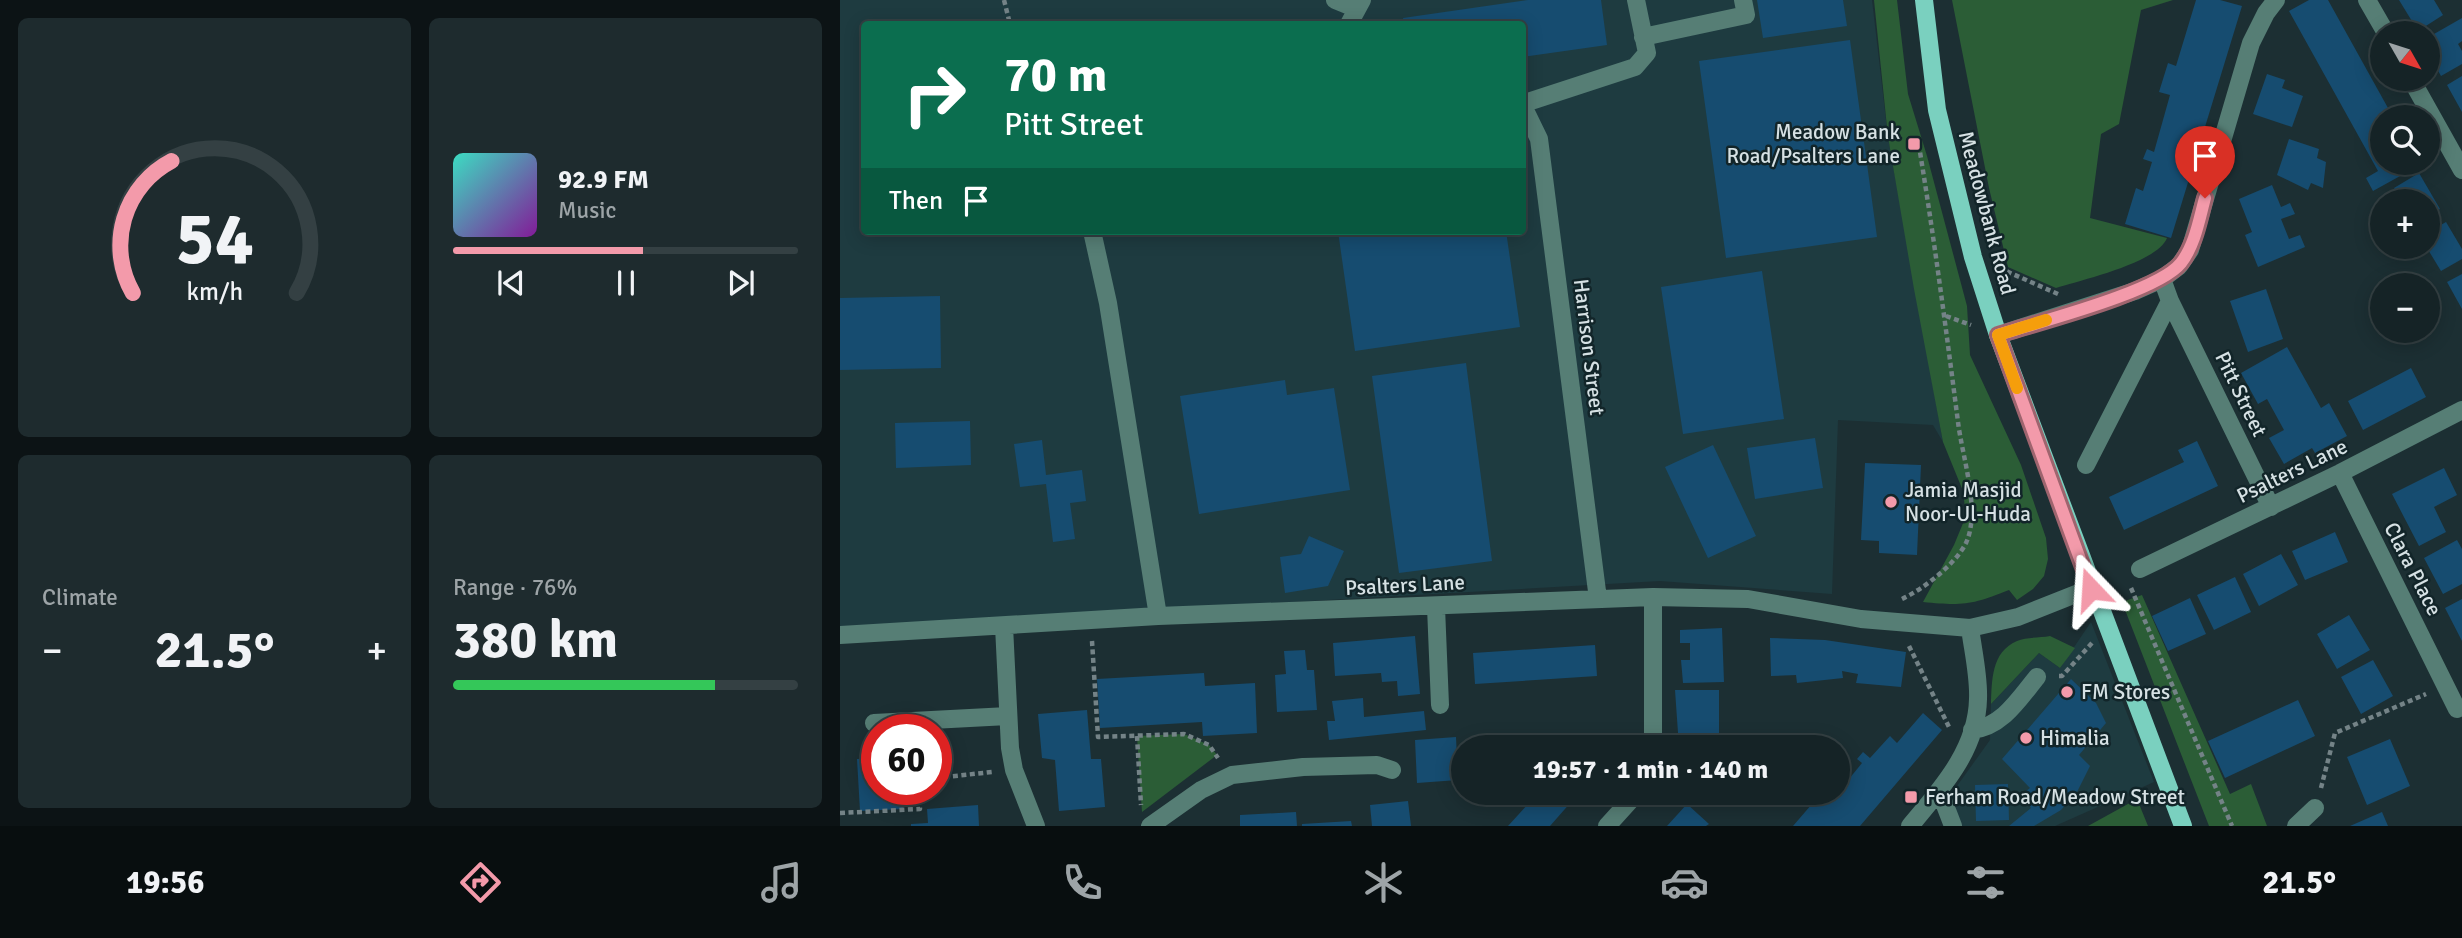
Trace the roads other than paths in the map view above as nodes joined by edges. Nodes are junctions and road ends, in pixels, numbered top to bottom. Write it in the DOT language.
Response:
graph roads {
  1 [pos="1335,0"];
  2 [pos="1636,0"];
  3 [pos="1743,0"];
  4 [pos="1924,0"];
  5 [pos="2276,0"];
  6 [pos="2367,0"];
  7 [pos="1356,11"];
  8 [pos="2378,21"];
  9 [pos="1643,37"];
  10 [pos="2418,91"];
  11 [pos="1526,103"];
  12 [pos="1526,112"];
  13 [pos="2462,170"];
  14 [pos="1093,235"];
  15 [pos="2162,279"];
  16 [pos="2170,301"];
  17 [pos="1998,335"];
  18 [pos="2462,410"];
  19 [pos="2086,465"];
  20 [pos="2340,473"];
  21 [pos="2271,507"];
  22 [pos="2140,569"];
  23 [pos="2091,589"];
  24 [pos="1653,597"];
  25 [pos="1598,599"];
  26 [pos="1436,607"];
  27 [pos="1158,617"];
  28 [pos="1004,626"];
  29 [pos="1970,628"];
  30 [pos="840,635"];
  31 [pos="2462,676"];
  32 [pos="2037,677"];
  33 [pos="2446,685"];
  34 [pos="1440,705"];
  35 [pos="2457,709"];
  36 [pos="1008,716"];
  37 [pos="952,719"];
  38 [pos="1972,730"];
  39 [pos="1653,735"];
  40 [pos="1392,770"];
  41 [pos="1940,792"];
  42 [pos="1626,805"];
  43 [pos="2315,808"];
  44 [pos="1177,818"];
  45 [pos="1146,819"];
  46 [pos="1036,826"];
  47 [pos="1607,826"];
  48 [pos="1910,826"];
  49 [pos="1953,826"];
  50 [pos="2183,826"];
  51 [pos="2296,826"];
  1 -- 7 [label="street"];
  2 -- 9 [label="street"];
  3 -- 9 [label="street"];
  4 -- 17 [label="main road, Meadowbank Road"];
  5 -- 15 [label="street"];
  6 -- 8 [label="street"];
  9 -- 11 [label="street"];
  10 -- 13 [label="street"];
  12 -- 25 [label="street, Harrison Street"];
  14 -- 27 [label="street"];
  15 -- 16 [label="street, Pitt Street"];
  15 -- 17 [label="street"];
  16 -- 19 [label="street"];
  16 -- 21 [label="street, Pitt Street"];
  17 -- 23 [label="main road, Meadowbank Road"];
  18 -- 20 [label="street, Psalters Lane"];
  20 -- 21 [label="street, Psalters Lane"];
  20 -- 33 [label="street, Clara Place"];
  21 -- 22 [label="street, Psalters Lane"];
  23 -- 29 [label="street, Psalters Lane"];
  23 -- 50 [label="main road, Meadowbank Road"];
  24 -- 25 [label="street, Psalters Lane"];
  24 -- 29 [label="street, Psalters Lane"];
  24 -- 39 [label="street"];
  25 -- 26 [label="street, Psalters Lane"];
  26 -- 27 [label="street, Psalters Lane"];
  26 -- 34 [label="street"];
  27 -- 28 [label="street, Psalters Lane"];
  28 -- 30 [label="street, Psalters Lane"];
  28 -- 36 [label="street"];
  29 -- 38 [label="street"];
  31 -- 33 [label="street"];
  32 -- 38 [label="street"];
  33 -- 35 [label="street, Clara Place"];
  36 -- 37 [label="street"];
  36 -- 46 [label="street"];
  38 -- 41 [label="street"];
  40 -- 44 [label="street"];
  41 -- 48 [label="street"];
  41 -- 49 [label="street"];
  42 -- 47 [label="street"];
  43 -- 51 [label="street"];
  44 -- 45 [label="street"];
}
